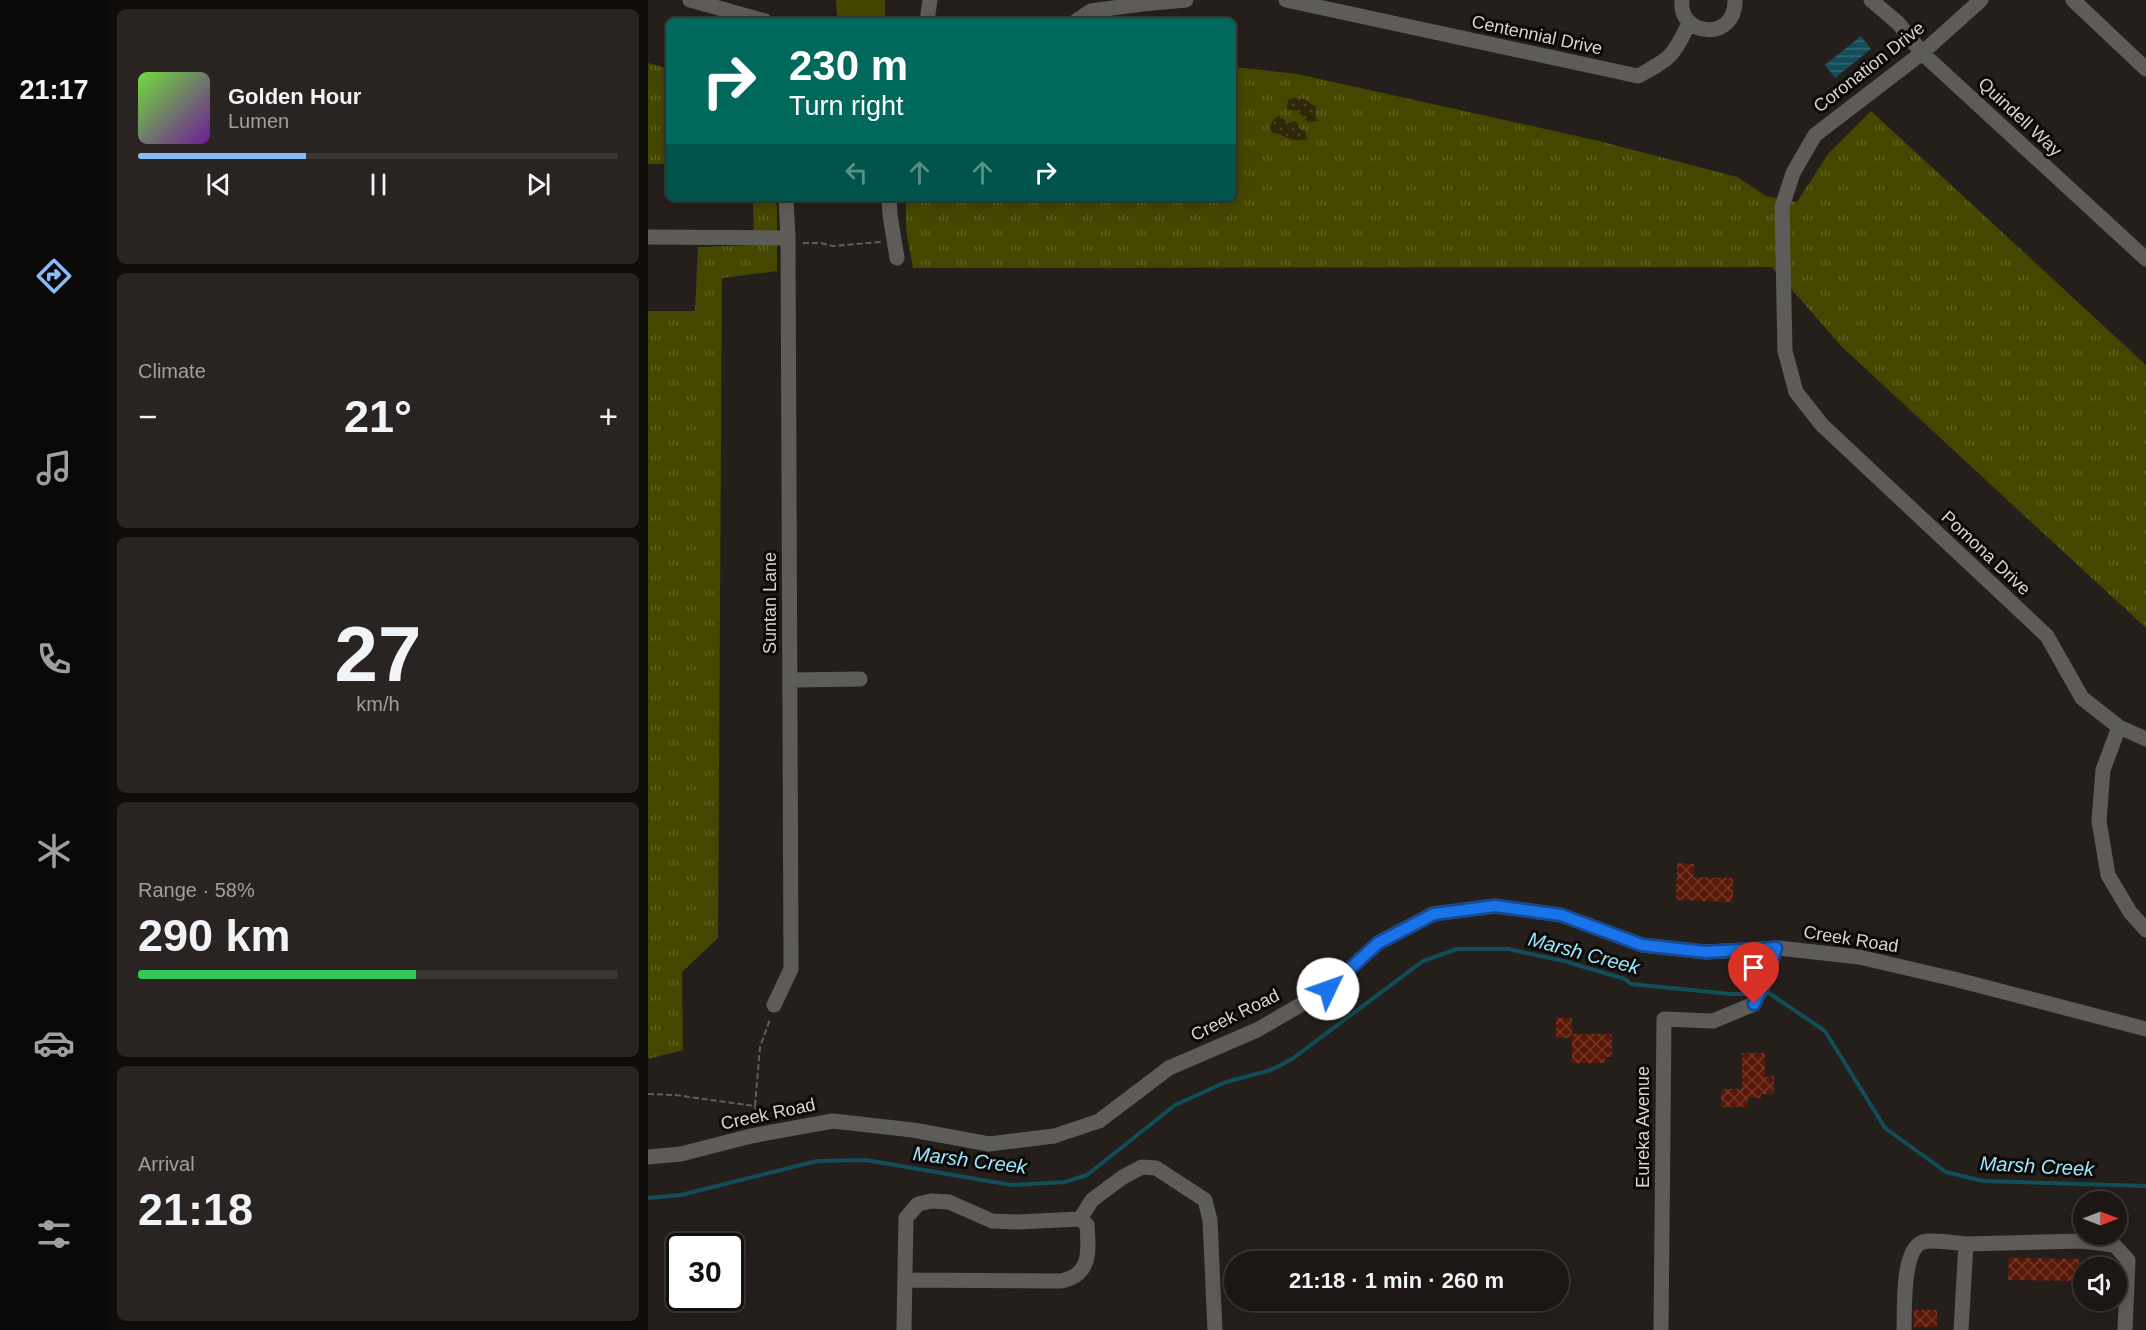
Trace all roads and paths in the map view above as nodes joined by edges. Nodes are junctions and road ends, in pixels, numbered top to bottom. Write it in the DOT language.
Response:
graph roads {
  1 [pos="690,0"];
  2 [pos="930,0"];
  3 [pos="1186,0"];
  4 [pos="1286,0"];
  5 [pos="1292,0"];
  6 [pos="1682,0"];
  7 [pos="1735,0"];
  8 [pos="1871,0"];
  9 [pos="1981,0"];
  10 [pos="2073,0"];
  11 [pos="754,18"];
  12 [pos="927,18"];
  13 [pos="1080,18"];
  14 [pos="1689,23"];
  15 [pos="1922,53"];
  16 [pos="2146,69"];
  17 [pos="786,201"];
  18 [pos="889,201"];
  19 [pos="648,237"];
  20 [pos="894,240"];
  21 [pos="788,241"];
  22 [pos="897,258"];
  23 [pos="2146,259"];
  24 [pos="1796,392"];
  25 [pos="860,679"];
  26 [pos="790,680"];
  27 [pos="2119,727"];
  28 [pos="2146,739"];
  29 [pos="2146,930"];
  30 [pos="1776,948"];
  31 [pos="774,1005"];
  32 [pos="2146,1029"];
  33 [pos="648,1094"];
  34 [pos="755,1106"];
  35 [pos="762,1134"];
  36 [pos="648,1157"];
  37 [pos="1080,1219"];
  38 [pos="1966,1244"];
  39 [pos="905,1280"];
  40 [pos="904,1330"];
  41 [pos="1215,1330"];
  42 [pos="1661,1330"];
  43 [pos="1905,1330"];
  44 [pos="1961,1330"];
  45 [pos="2125,1330"];
  1 -- 11 [label="street"];
  2 -- 12 [label="street"];
  3 -- 13 [label="street"];
  4 -- 5 [label="street, Centennial Drive"];
  5 -- 14 [label="street, Centennial Drive"];
  6 -- 14 [label="street"];
  7 -- 14 [label="street"];
  8 -- 15 [label="street, Quindell Way"];
  9 -- 15 [label="street, Coronation Drive"];
  10 -- 16 [label="street"];
  15 -- 23 [label="street, Quindell Way"];
  15 -- 24 [label="street, Coronation Drive"];
  17 -- 21 [label="street, Suntan Lane"];
  18 -- 20 [label="street"];
  19 -- 21 [label="street"];
  20 -- 21 [label="path"];
  20 -- 22 [label="street"];
  21 -- 26 [label="street, Suntan Lane"];
  24 -- 27 [label="street, Pomona Drive"];
  25 -- 26 [label="street"];
  26 -- 31 [label="street, Suntan Lane"];
  27 -- 28 [label="street, Pomona Drive"];
  27 -- 29 [label="street"];
  30 -- 32 [label="street, Creek Road"];
  30 -- 35 [label="street, Creek Road"];
  30 -- 42 [label="street, Eureka Avenue"];
  31 -- 34 [label="path"];
  33 -- 34 [label="path"];
  34 -- 35 [label="path"];
  35 -- 36 [label="street, Creek Road"];
  37 -- 39 [label="street"];
  37 -- 39 [label="street"];
  37 -- 41 [label="street"];
  38 -- 43 [label="street"];
  38 -- 44 [label="street"];
  38 -- 45 [label="street"];
  39 -- 40 [label="street"];
}
